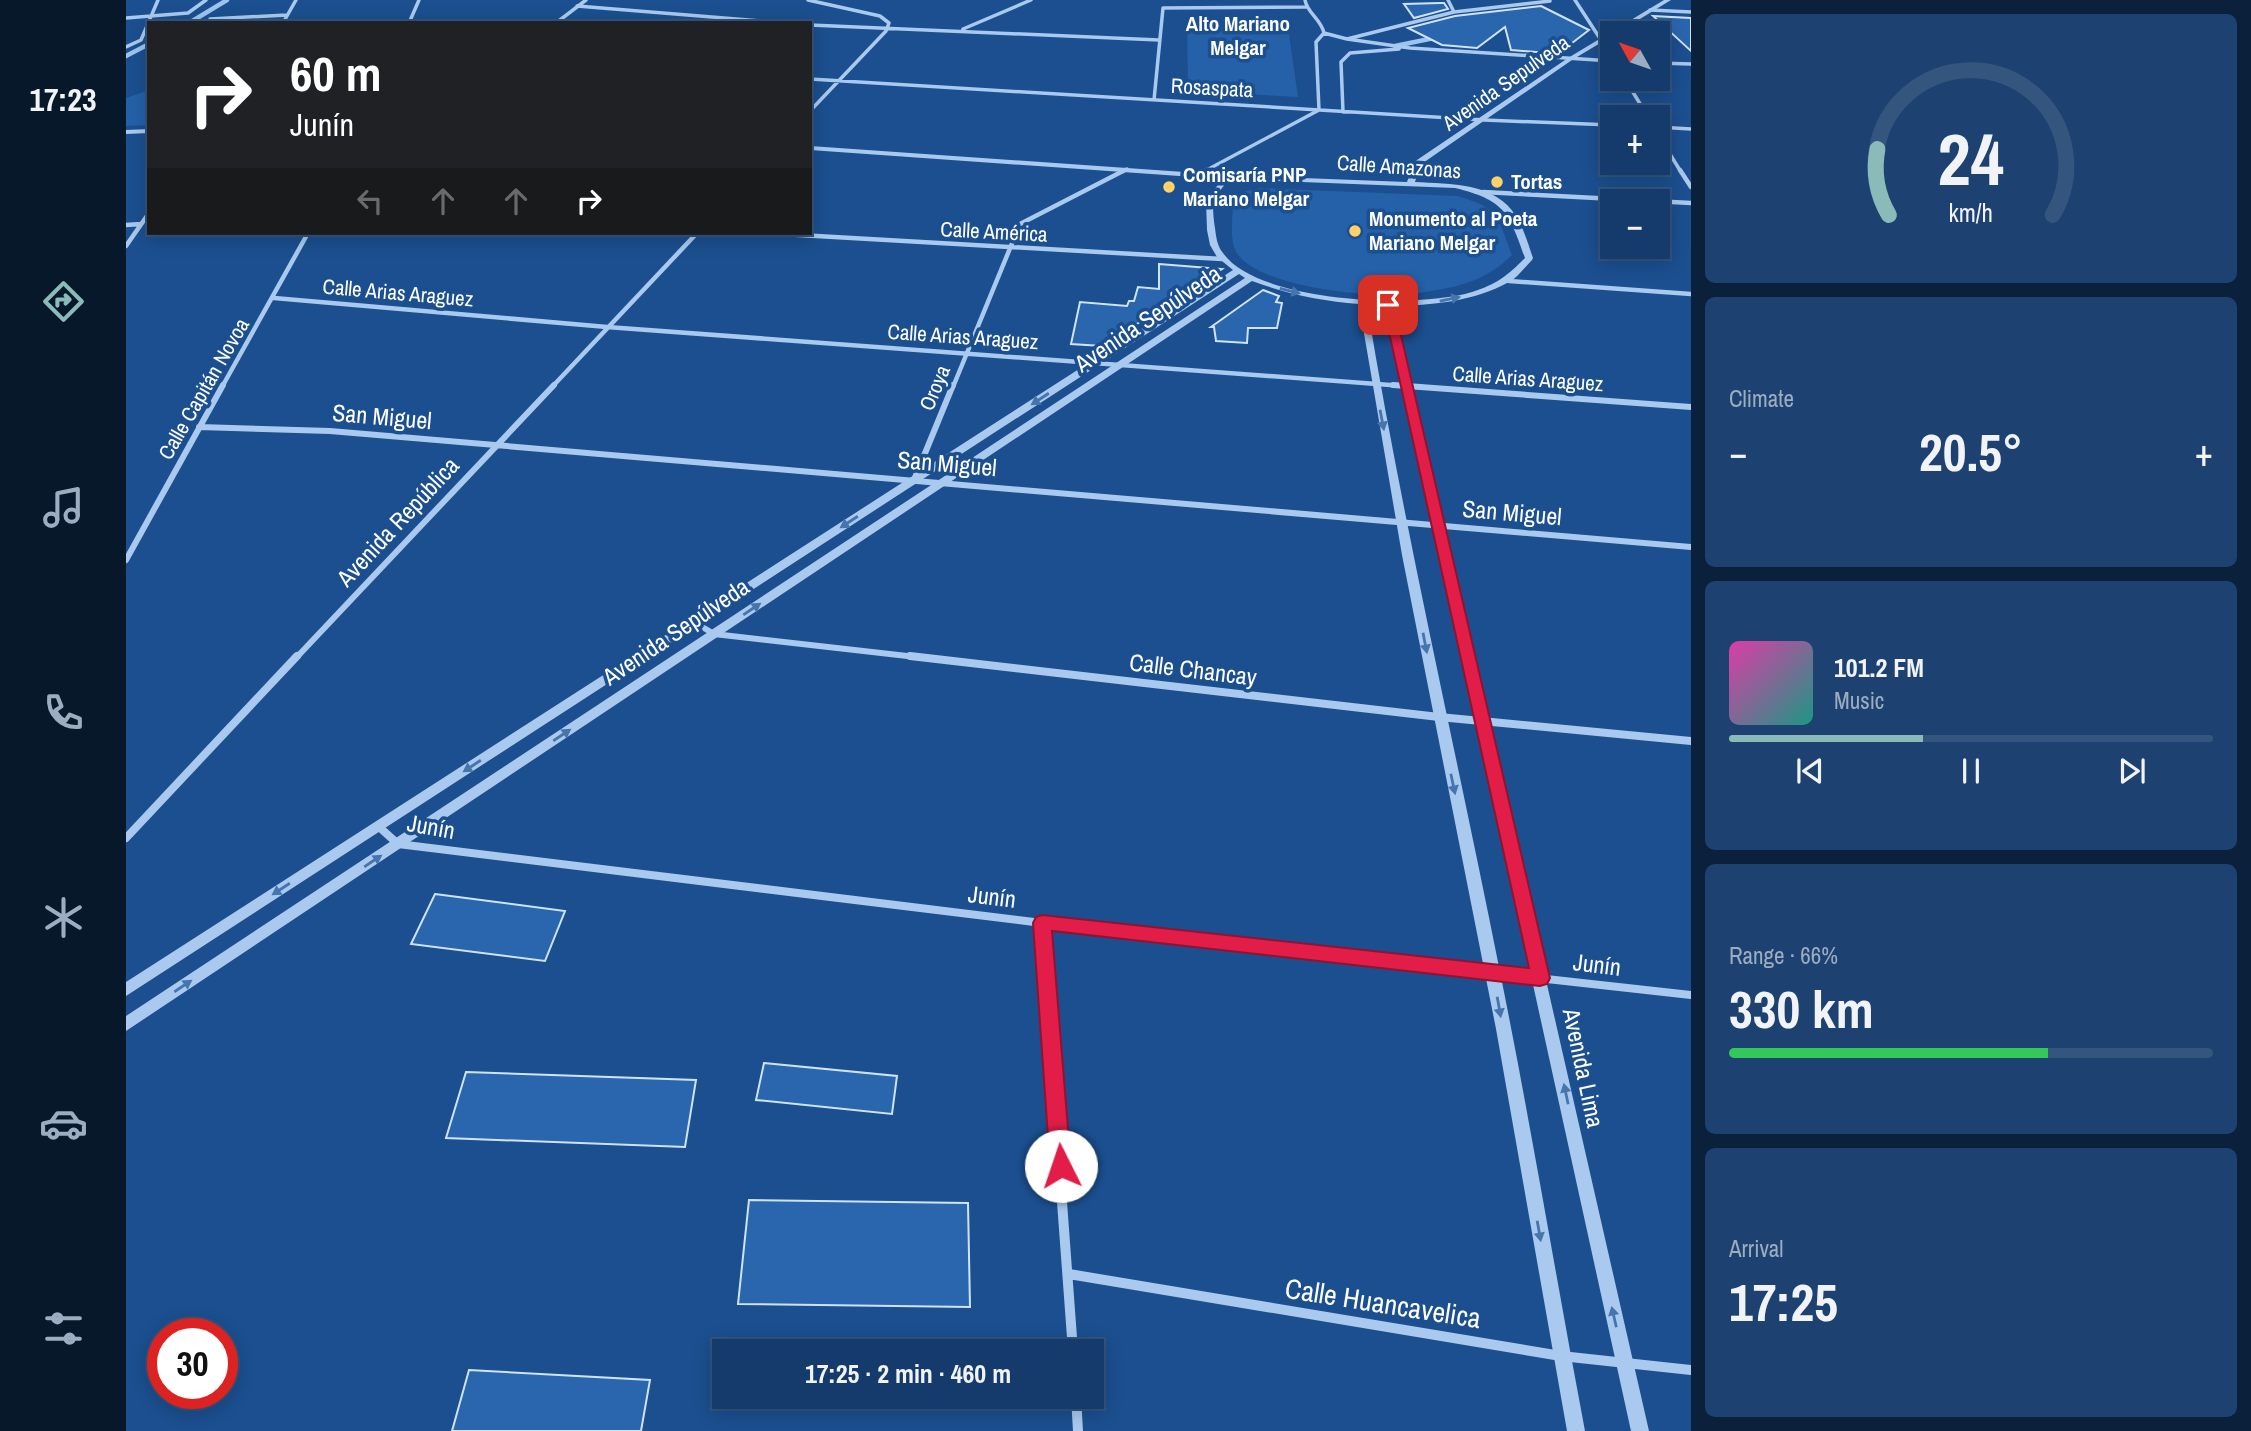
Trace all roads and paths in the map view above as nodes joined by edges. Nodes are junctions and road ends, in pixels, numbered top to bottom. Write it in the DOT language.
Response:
graph roads {
  1 [pos="158,0"];
  2 [pos="205,0"];
  3 [pos="296,0"];
  4 [pos="419,0"];
  5 [pos="578,0"];
  6 [pos="586,0"];
  7 [pos="808,0"];
  8 [pos="1031,0"];
  9 [pos="1306,0"];
  10 [pos="1447,0"];
  11 [pos="1575,0"];
  12 [pos="1668,0"];
  13 [pos="1550,1"];
  14 [pos="577,6"];
  15 [pos="1306,7"];
  16 [pos="1650,10"];
  17 [pos="1454,12"];
  18 [pos="1691,12"];
  19 [pos="287,15"];
  20 [pos="151,16"];
  21 [pos="126,18"];
  22 [pos="210,19"];
  23 [pos="149,21"];
  24 [pos="284,21"];
  25 [pos="410,21"];
  26 [pos="558,21"];
  27 [pos="762,21"];
  28 [pos="1631,21"];
  29 [pos="812,25"];
  30 [pos="147,26"];
  31 [pos="886,31"];
  32 [pos="959,31"];
  33 [pos="1324,33"];
  34 [pos="1600,38"];
  35 [pos="1347,39"];
  36 [pos="1159,40"];
  37 [pos="1600,40"];
  38 [pos="126,47"];
  39 [pos="1410,48"];
  40 [pos="1570,59"];
  41 [pos="1600,59"];
  42 [pos="1670,63"];
  43 [pos="1691,64"];
  44 [pos="812,79"];
  45 [pos="839,81"];
  46 [pos="1154,100"];
  47 [pos="812,109"];
  48 [pos="1319,110"];
  49 [pos="1343,112"];
  50 [pos="1483,120"];
  51 [pos="1600,125"];
  52 [pos="1670,128"];
  53 [pos="1691,129"];
  54 [pos="147,131"];
  55 [pos="126,132"];
  56 [pos="812,148"];
  57 [pos="1670,154"];
  58 [pos="1126,169"];
  59 [pos="1196,174"];
  60 [pos="1227,177"];
  61 [pos="1411,182"];
  62 [pos="1691,187"];
  63 [pos="1483,192"];
  64 [pos="1691,203"];
  65 [pos="147,216"];
  66 [pos="141,224"];
  67 [pos="126,225"];
  68 [pos="307,235"];
  69 [pos="695,235"];
  70 [pos="795,235"];
  71 [pos="126,246"];
  72 [pos="1010,249"];
  73 [pos="1222,259"];
  74 [pos="1238,271"];
  75 [pos="1251,278"];
  76 [pos="1509,281"];
  77 [pos="1691,294"];
  78 [pos="274,298"];
  79 [pos="1363,304"];
  80 [pos="1388,305"];
  81 [pos="607,327"];
  82 [pos="967,352"];
  83 [pos="1097,362"];
  84 [pos="1121,365"];
  85 [pos="1375,383"];
  86 [pos="1405,386"];
  87 [pos="1691,407"];
  88 [pos="199,427"];
  89 [pos="495,447"];
  90 [pos="914,480"];
  91 [pos="942,483"];
  92 [pos="1402,522"];
  93 [pos="1438,525"];
  94 [pos="1691,547"];
  95 [pos="126,559"];
  96 [pos="694,622"];
  97 [pos="714,634"];
  98 [pos="1438,717"];
  99 [pos="1481,721"];
  100 [pos="1691,741"];
  101 [pos="378,826"];
  102 [pos="126,838"];
  103 [pos="398,844"];
  104 [pos="1042,923"];
  105 [pos="1493,973"];
  106 [pos="1540,978"];
  107 [pos="126,990"];
  108 [pos="1691,995"];
  109 [pos="126,1024"];
  110 [pos="1069,1273"];
  111 [pos="1072,1339"];
  112 [pos="1561,1356"];
  113 [pos="1625,1361"];
  114 [pos="1691,1370"];
  115 [pos="1077,1409"];
  116 [pos="1078,1431"];
  117 [pos="1576,1431"];
  118 [pos="1640,1431"];
  1 -- 20 [label="street"];
  2 -- 20 [label="street"];
  3 -- 19 [label="street"];
  4 -- 25 [label="street"];
  5 -- 14 [label="street"];
  6 -- 14 [label="street"];
  7 -- 31 [label="street"];
  8 -- 32 [label="street"];
  9 -- 15 [label="street"];
  10 -- 17 [label="street"];
  11 -- 34 [label="street"];
  12 -- 16 [label="street, Avenida Sepulveda"];
  13 -- 17 [label="street"];
  14 -- 26 [label="street"];
  14 -- 27 [label="street"];
  15 -- 33 [label="street"];
  15 -- 36 [label="street"];
  16 -- 18 [label="street"];
  16 -- 28 [label="street, Avenida Sepulveda"];
  17 -- 35 [label="street"];
  19 -- 22 [label="street"];
  19 -- 24 [label="street"];
  20 -- 21 [label="street"];
  20 -- 23 [label="street"];
  29 -- 31 [label="street"];
  30 -- 38 [label="street"];
  31 -- 32 [label="street"];
  31 -- 45 [label="street"];
  32 -- 36 [label="street"];
  33 -- 35 [label="street"];
  33 -- 48 [label="street"];
  35 -- 39 [label="street"];
  36 -- 46 [label="street"];
  37 -- 40 [label="street, Avenida Sepulveda"];
  39 -- 40 [label="street"];
  39 -- 49 [label="street"];
  40 -- 41 [label="street"];
  40 -- 50 [label="street, Avenida Sepulveda"];
  42 -- 43 [label="street"];
  44 -- 45 [label="street, Rosaspata"];
  45 -- 46 [label="street, Rosaspata"];
  45 -- 47 [label="street"];
  46 -- 48 [label="street, Rosaspata"];
  48 -- 49 [label="street, Rosaspata"];
  48 -- 59 [label="street"];
  49 -- 50 [label="street, Rosaspata"];
  50 -- 51 [label="street, Rosaspata"];
  50 -- 61 [label="street, Avenida Sepulveda"];
  52 -- 53 [label="street"];
  54 -- 55 [label="street"];
  56 -- 58 [label="street, Calle Amazonas"];
  57 -- 62 [label="street"];
  58 -- 59 [label="street, Calle Amazonas"];
  58 -- 72 [label="street, Oroya"];
  59 -- 60 [label="street, Calle Amazonas"];
  60 -- 61 [label="street, Calle Amazonas"];
  60 -- 73 [label="street"];
  61 -- 63 [label="street, Calle Amazonas"];
  63 -- 64 [label="street, Calle Amazonas"];
  63 -- 76 [label="street"];
  65 -- 66 [label="street"];
  66 -- 67 [label="street"];
  66 -- 71 [label="street"];
  68 -- 78 [label="street, Calle Capitán Novoa"];
  69 -- 81 [label="street, Avenida República"];
  70 -- 72 [label="street, Calle América"];
  72 -- 73 [label="street, Calle América"];
  72 -- 82 [label="street, Oroya"];
  73 -- 74 [label="street"];
  74 -- 75 [label="street"];
  74 -- 83 [label="street, Avenida Sepúlveda"];
  75 -- 79 [label="street, one-way"];
  75 -- 84 [label="street, Avenida Sepúlveda"];
  76 -- 77 [label="street"];
  80 -- 76 [label="street, one-way"];
  78 -- 81 [label="street, Calle Arias Araguez"];
  78 -- 88 [label="street, Calle Capitán Novoa"];
  79 -- 80 [label="street"];
  79 -- 85 [label="street"];
  80 -- 86 [label="street, Avenida Lima"];
  81 -- 82 [label="street, Calle Arias Araguez"];
  81 -- 89 [label="street, Avenida República"];
  82 -- 83 [label="street, Calle Arias Araguez"];
  82 -- 90 [label="street, Oroya"];
  83 -- 84 [label="street, Calle Arias Araguez"];
  83 -- 90 [label="street, Avenida Sepúlveda, one-way"];
  84 -- 85 [label="street, Calle Arias Araguez"];
  84 -- 91 [label="street, Avenida Sepúlveda"];
  85 -- 86 [label="street, Calle Arias Araguez"];
  85 -- 92 [label="street, one-way"];
  86 -- 87 [label="street, Calle Arias Araguez"];
  86 -- 93 [label="street, Avenida Lima"];
  88 -- 89 [label="street, San Miguel"];
  88 -- 95 [label="street, Calle Capitán Novoa"];
  89 -- 90 [label="street, San Miguel"];
  89 -- 102 [label="street, Avenida República"];
  90 -- 91 [label="street, San Miguel"];
  90 -- 96 [label="street, Avenida Sepúlveda, one-way"];
  91 -- 92 [label="street, San Miguel"];
  97 -- 91 [label="street, Avenida Sepúlveda, one-way"];
  92 -- 93 [label="street, San Miguel"];
  92 -- 98 [label="street, one-way"];
  93 -- 94 [label="street, San Miguel"];
  93 -- 99 [label="street, Avenida Lima"];
  96 -- 97 [label="street, Calle Chancay"];
  96 -- 101 [label="street, Avenida Sepúlveda, one-way"];
  97 -- 98 [label="street, Calle Chancay"];
  103 -- 97 [label="street, Avenida Sepúlveda, one-way"];
  98 -- 99 [label="street, Calle Chancay"];
  98 -- 105 [label="street, one-way"];
  99 -- 100 [label="street, Calle Chancay"];
  99 -- 106 [label="street, Avenida Lima"];
  101 -- 103 [label="street, Junín"];
  101 -- 107 [label="street, Avenida Sepúlveda, one-way"];
  103 -- 104 [label="street, Junín"];
  109 -- 103 [label="street, Avenida Sepúlveda, one-way"];
  104 -- 105 [label="street, Junín"];
  104 -- 110 [label="street"];
  105 -- 106 [label="street, Junín"];
  105 -- 112 [label="street, one-way"];
  106 -- 108 [label="street, Junín"];
  113 -- 106 [label="street, Avenida Lima, one-way"];
  110 -- 111 [label="street"];
  110 -- 112 [label="street, Calle Huancavelica"];
  112 -- 113 [label="street, Calle Huancavelica"];
  112 -- 117 [label="street"];
  113 -- 114 [label="street, Calle Huancavelica"];
  113 -- 118 [label="street, Avenida Lima"];
  115 -- 116 [label="street"];
}
